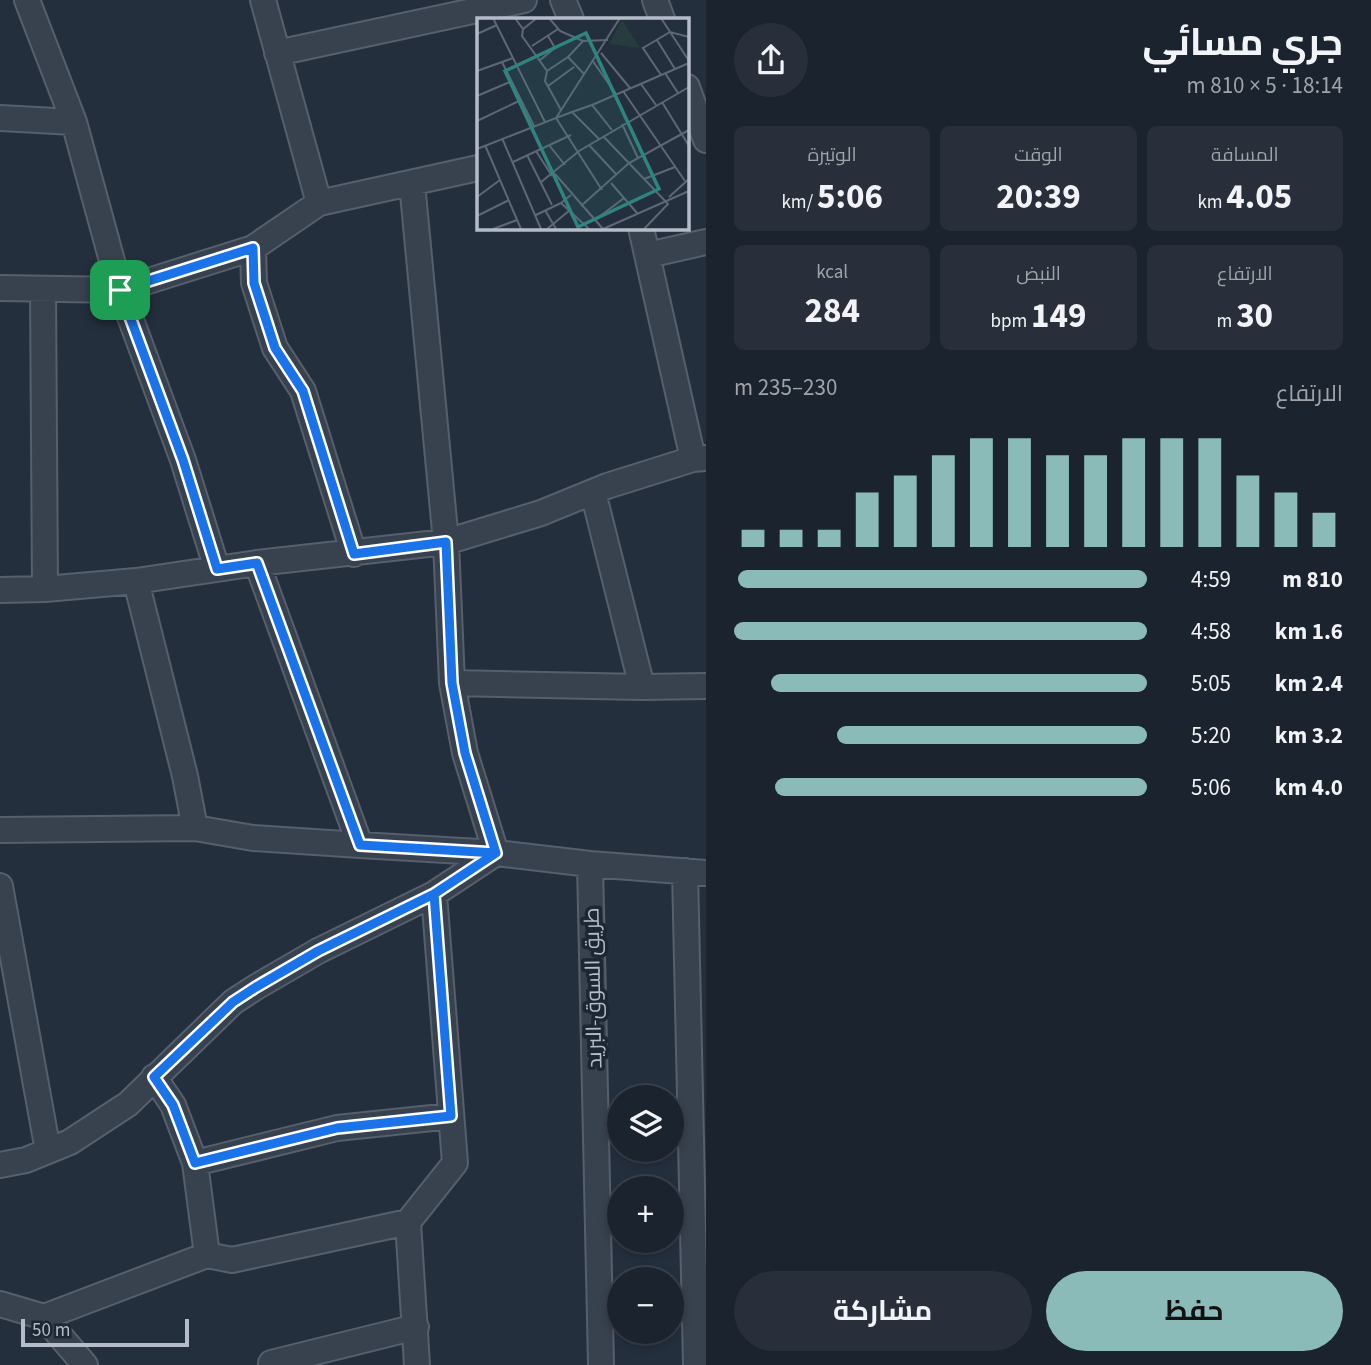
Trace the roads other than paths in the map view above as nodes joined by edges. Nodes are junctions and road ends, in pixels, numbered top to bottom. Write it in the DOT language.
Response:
graph roads {
  1 [pos="27,0"];
  2 [pos="263,0"];
  3 [pos="524,0"];
  4 [pos="563,0"];
  5 [pos="655,0"];
  6 [pos="570,18"];
  7 [pos="662,18"];
  8 [pos="276,53"];
  9 [pos="688,90"];
  10 [pos="0,118"];
  11 [pos="74,122"];
  12 [pos="706,140"];
  13 [pos="477,168"];
  14 [pos="412,183"];
  15 [pos="319,204"];
  16 [pos="641,229"];
  17 [pos="706,242"];
  18 [pos="253,248"];
  19 [pos="648,255"];
  20 [pos="0,288"];
  21 [pos="43,289"];
  22 [pos="120,290"];
  23 [pos="699,459"];
  24 [pos="593,492"];
  25 [pos="446,542"];
  26 [pos="354,554"];
  27 [pos="257,563"];
  28 [pos="217,569"];
  29 [pos="136,581"];
  30 [pos="45,589"];
  31 [pos="0,590"];
  32 [pos="452,683"];
  33 [pos="706,686"];
  34 [pos="642,687"];
  35 [pos="195,828"];
  36 [pos="0,830"];
  37 [pos="360,845"];
  38 [pos="496,853"];
  39 [pos="590,864"];
  40 [pos="695,872"];
  41 [pos="0,886"];
  42 [pos="434,894"];
  43 [pos="154,1077"];
  44 [pos="698,1099"];
  45 [pos="451,1116"];
  46 [pos="48,1151"];
  47 [pos="195,1163"];
  48 [pos="0,1165"];
  49 [pos="408,1222"];
  50 [pos="207,1255"];
  51 [pos="700,1272"];
  52 [pos="0,1304"];
  53 [pos="44,1317"];
  54 [pos="416,1327"];
  55 [pos="85,1365"];
  56 [pos="271,1365"];
  57 [pos="417,1365"];
  58 [pos="601,1365"];
  59 [pos="696,1365"];
  1 -- 11 [label="street"];
  2 -- 8 [label="street"];
  3 -- 8 [label="street"];
  4 -- 6 [label="street"];
  5 -- 7 [label="street"];
  8 -- 15 [label="street"];
  9 -- 12 [label="street"];
  10 -- 11 [label="street"];
  11 -- 22 [label="street"];
  13 -- 14 [label="street"];
  14 -- 15 [label="street"];
  14 -- 25 [label="street"];
  15 -- 18 [label="street"];
  16 -- 19 [label="street"];
  17 -- 19 [label="street"];
  18 -- 22 [label="street"];
  18 -- 26 [label="street"];
  19 -- 23 [label="street"];
  20 -- 21 [label="street"];
  21 -- 22 [label="street"];
  21 -- 30 [label="street"];
  22 -- 28 [label="street"];
  23 -- 24 [label="street"];
  24 -- 25 [label="street"];
  24 -- 34 [label="street"];
  25 -- 26 [label="street"];
  25 -- 32 [label="street"];
  26 -- 27 [label="street"];
  27 -- 28 [label="street"];
  27 -- 37 [label="street"];
  28 -- 29 [label="street"];
  29 -- 30 [label="street"];
  29 -- 35 [label="street"];
  30 -- 31 [label="street"];
  32 -- 34 [label="street"];
  32 -- 38 [label="street"];
  33 -- 34 [label="street"];
  35 -- 36 [label="street"];
  35 -- 37 [label="street"];
  37 -- 38 [label="street"];
  38 -- 39 [label="street"];
  38 -- 42 [label="street"];
  39 -- 40 [label="street"];
  39 -- 58 [label="street, طريق السوق-البريد"];
  40 -- 44 [label="street"];
  41 -- 46 [label="street"];
  42 -- 43 [label="street"];
  42 -- 45 [label="street"];
  43 -- 46 [label="street"];
  43 -- 47 [label="street"];
  44 -- 51 [label="street"];
  45 -- 47 [label="street"];
  45 -- 49 [label="street"];
  46 -- 48 [label="street"];
  47 -- 50 [label="street"];
  49 -- 50 [label="street"];
  49 -- 54 [label="street"];
  50 -- 53 [label="street"];
  51 -- 59 [label="street"];
  52 -- 53 [label="street"];
  53 -- 55 [label="street"];
  54 -- 56 [label="street"];
  54 -- 57 [label="street"];
}
